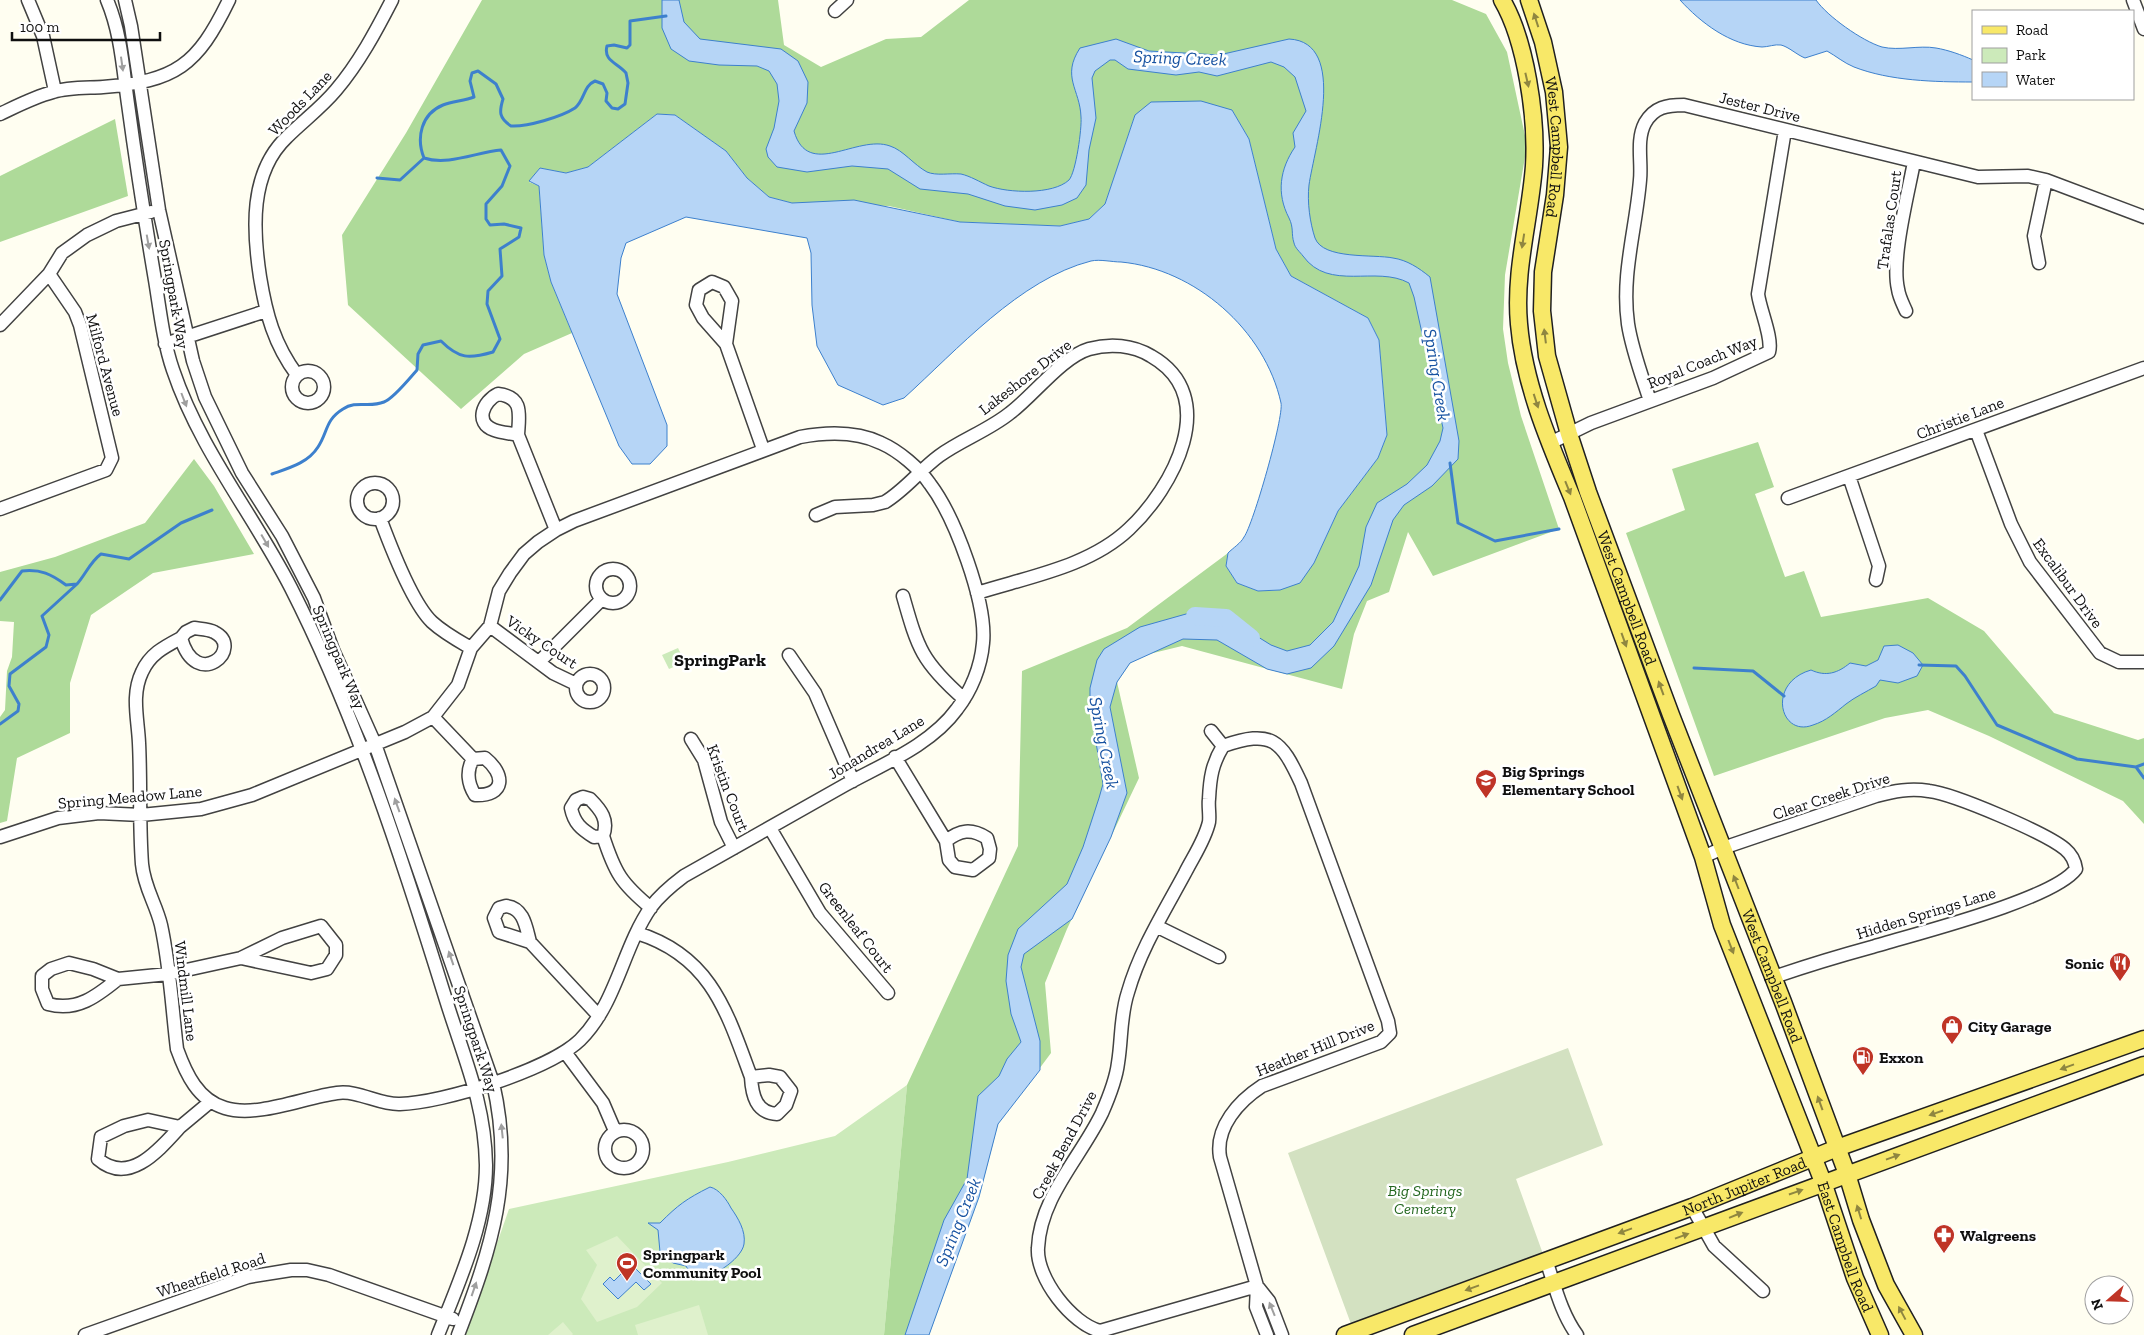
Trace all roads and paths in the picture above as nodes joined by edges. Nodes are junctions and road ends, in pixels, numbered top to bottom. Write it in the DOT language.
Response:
graph roads {
  1 [pos="28,0"];
  2 [pos="107,0"];
  3 [pos="124,0"];
  4 [pos="230,0"];
  5 [pos="392,0"];
  6 [pos="846,0"];
  7 [pos="1502,0"];
  8 [pos="1528,0"];
  9 [pos="2133,0"];
  10 [pos="835,11"];
  11 [pos="2144,29"];
  12 [pos="1543,42"];
  13 [pos="1520,46"];
  14 [pos="139,83"];
  15 [pos="125,85"];
  16 [pos="55,91"];
  17 [pos="0,114"];
  18 [pos="1784,130"];
  19 [pos="1914,162"];
  20 [pos="2046,180"];
  21 [pos="158,210"];
  22 [pos="143,214"];
  23 [pos="2144,218"];
  24 [pos="2039,263"];
  25 [pos="49,274"];
  26 [pos="266,311"];
  27 [pos="1906,311"];
  28 [pos="0,325"];
  29 [pos="188,338"];
  30 [pos="165,344"];
  31 [pos="726,344"];
  32 [pos="2144,368"];
  33 [pos="297,375"];
  34 [pos="1650,401"];
  35 [pos="1976,430"];
  36 [pos="1569,434"];
  37 [pos="518,435"];
  38 [pos="1550,443"];
  39 [pos="762,449"];
  40 [pos="920,472"];
  41 [pos="1849,476"];
  42 [pos="1788,498"];
  43 [pos="0,509"];
  44 [pos="816,515"];
  45 [pos="380,518"];
  46 [pos="556,530"];
  47 [pos="1876,580"];
  48 [pos="977,593"];
  49 [pos="903,596"];
  50 [pos="602,599"];
  51 [pos="490,626"];
  52 [pos="181,638"];
  53 [pos="471,648"];
  54 [pos="789,655"];
  55 [pos="539,662"];
  56 [pos="2144,662"];
  57 [pos="576,684"];
  58 [pos="964,699"];
  59 [pos="1671,715"];
  60 [pos="433,717"];
  61 [pos="1654,722"];
  62 [pos="1211,732"];
  63 [pos="691,739"];
  64 [pos="375,744"];
  65 [pos="1223,746"];
  66 [pos="361,750"];
  67 [pos="895,757"];
  68 [pos="473,760"];
  69 [pos="853,781"];
  70 [pos="141,815"];
  71 [pos="770,828"];
  72 [pos="603,836"];
  73 [pos="0,837"];
  74 [pos="946,841"];
  75 [pos="734,848"];
  76 [pos="1723,848"];
  77 [pos="1703,857"];
  78 [pos="2074,862"];
  79 [pos="651,908"];
  80 [pos="1156,926"];
  81 [pos="637,933"];
  82 [pos="530,942"];
  83 [pos="1219,957"];
  84 [pos="242,958"];
  85 [pos="168,974"];
  86 [pos="1774,977"];
  87 [pos="118,979"];
  88 [pos="888,993"];
  89 [pos="599,1016"];
  90 [pos="2144,1039"];
  91 [pos="2113,1050"];
  92 [pos="565,1052"];
  93 [pos="2144,1065"];
  94 [pos="2120,1074"];
  95 [pos="751,1077"];
  96 [pos="493,1083"];
  97 [pos="476,1087"];
  98 [pos="210,1102"];
  99 [pos="180,1127"];
  100 [pos="615,1131"];
  101 [pos="1837,1148"];
  102 [pos="1813,1158"];
  103 [pos="1847,1174"];
  104 [pos="1823,1182"];
  105 [pos="1692,1206"];
  106 [pos="1703,1228"];
  107 [pos="1546,1260"];
  108 [pos="1554,1283"];
  109 [pos="1257,1286"];
  110 [pos="1763,1290"];
  111 [pos="446,1316"];
  112 [pos="463,1322"];
  113 [pos="85,1335"];
  114 [pos="438,1335"];
  115 [pos="458,1335"];
  116 [pos="1266,1335"];
  117 [pos="1282,1335"];
  118 [pos="1345,1335"];
  119 [pos="1413,1335"];
  120 [pos="1577,1335"];
  121 [pos="1880,1335"];
  122 [pos="1914,1335"];
  1 -- 16 [label="street"];
  2 -- 15 [label="street, Springpark Way, one-way"];
  3 -- 14 [label="street, Springpark Way"];
  4 -- 14 [label="street"];
  5 -- 26 [label="street, Woods Lane"];
  6 -- 10 [label="street"];
  7 -- 13 [label="main road, West Campbell Road"];
  12 -- 8 [label="main road, West Campbell Road, one-way"];
  9 -- 11 [label="street"];
  12 -- 13 [label="main road"];
  36 -- 12 [label="main road, West Campbell Road, one-way"];
  13 -- 38 [label="main road, West Campbell Road, one-way"];
  14 -- 15 [label="street"];
  14 -- 21 [label="street, Springpark Way"];
  15 -- 16 [label="street"];
  15 -- 22 [label="street, Springpark Way"];
  16 -- 17 [label="street"];
  18 -- 19 [label="street, Jester Drive"];
  18 -- 34 [label="street, Royal Coach Way"];
  18 -- 34 [label="street, Jester Drive"];
  19 -- 20 [label="street, Jester Drive"];
  19 -- 27 [label="street, Trafalas Court"];
  20 -- 23 [label="street, Jester Drive"];
  20 -- 24 [label="street"];
  21 -- 22 [label="street"];
  21 -- 29 [label="street, Springpark Way"];
  22 -- 25 [label="street"];
  22 -- 30 [label="street, Springpark Way, one-way"];
  25 -- 28 [label="street"];
  25 -- 43 [label="street, Milford Avenue"];
  26 -- 29 [label="street"];
  26 -- 33 [label="street, Woods Lane"];
  29 -- 30 [label="street"];
  29 -- 64 [label="street, Springpark Way"];
  30 -- 66 [label="street, Springpark Way, one-way"];
  31 -- 39 [label="street"];
  32 -- 35 [label="street, Christie Lane"];
  34 -- 36 [label="street, Royal Coach Way"];
  35 -- 41 [label="street, Christie Lane"];
  35 -- 56 [label="street, Excalibur Drive"];
  36 -- 38 [label="street, Royal Coach Way"];
  59 -- 36 [label="main road, West Campbell Road, one-way"];
  37 -- 46 [label="street"];
  38 -- 61 [label="main road, West Campbell Road, one-way"];
  39 -- 40 [label="street, Jonandrea Lane"];
  39 -- 46 [label="street, Jonandrea Lane"];
  40 -- 44 [label="street, Lakeshore Drive"];
  40 -- 48 [label="street, Jonandrea Lane"];
  40 -- 48 [label="street, Lakeshore Drive"];
  41 -- 42 [label="street, Christie Lane"];
  41 -- 47 [label="street"];
  45 -- 53 [label="street"];
  46 -- 51 [label="street, Jonandrea Lane"];
  48 -- 58 [label="street, Jonandrea Lane"];
  49 -- 58 [label="street"];
  50 -- 55 [label="street"];
  51 -- 53 [label="street, Jonandrea Lane"];
  51 -- 55 [label="street, Vicky Court"];
  52 -- 70 [label="street, Windmill Lane"];
  53 -- 60 [label="street, Jonandrea Lane"];
  54 -- 69 [label="street"];
  55 -- 57 [label="street, Vicky Court"];
  58 -- 67 [label="street, Jonandrea Lane"];
  59 -- 61 [label="main road"];
  59 -- 76 [label="main road, West Campbell Road"];
  60 -- 64 [label="street, Jonandrea Lane"];
  60 -- 68 [label="street"];
  61 -- 77 [label="main road, West Campbell Road, one-way"];
  62 -- 65 [label="street"];
  63 -- 75 [label="street, Kristin Court"];
  64 -- 66 [label="street, Spring Meadow Lane"];
  96 -- 64 [label="street, Springpark Way, one-way"];
  65 -- 80 [label="street, Creek Bend Drive"];
  65 -- 109 [label="street, Heather Hill Drive"];
  66 -- 70 [label="street, Spring Meadow Lane"];
  66 -- 97 [label="street, Springpark Way"];
  67 -- 69 [label="street, Jonandrea Lane"];
  67 -- 74 [label="street"];
  69 -- 71 [label="street, Jonandrea Lane"];
  70 -- 73 [label="street, Spring Meadow Lane"];
  70 -- 85 [label="street, Windmill Lane"];
  71 -- 75 [label="street, Jonandrea Lane"];
  71 -- 88 [label="street, Greenleaf Court"];
  72 -- 79 [label="street"];
  75 -- 79 [label="street, Jonandrea Lane"];
  76 -- 77 [label="street, Clear Creek Drive"];
  76 -- 78 [label="street, Clear Creek Drive"];
  86 -- 76 [label="main road, West Campbell Road, one-way"];
  77 -- 102 [label="main road, West Campbell Road, one-way"];
  78 -- 86 [label="street, Hidden Springs Lane"];
  79 -- 81 [label="street, Jonandrea Lane"];
  80 -- 83 [label="street"];
  80 -- 109 [label="street, Creek Bend Drive"];
  81 -- 89 [label="street, Jonandrea Lane"];
  81 -- 95 [label="street"];
  82 -- 89 [label="street"];
  84 -- 84 [label="street"];
  84 -- 85 [label="street"];
  85 -- 87 [label="street"];
  85 -- 98 [label="street, Windmill Lane"];
  101 -- 86 [label="main road, West Campbell Road, one-way"];
  87 -- 87 [label="street"];
  89 -- 92 [label="street, Jonandrea Lane"];
  90 -- 91 [label="main road, North Jupiter Road"];
  91 -- 94 [label="main road"];
  91 -- 101 [label="main road, North Jupiter Road, one-way"];
  92 -- 96 [label="street, Jonandrea Lane"];
  92 -- 100 [label="street"];
  93 -- 94 [label="main road, North Jupiter Road"];
  103 -- 94 [label="main road, North Jupiter Road, one-way"];
  96 -- 97 [label="street"];
  112 -- 96 [label="street, Springpark Way, one-way"];
  97 -- 98 [label="street"];
  97 -- 111 [label="street, Springpark Way"];
  98 -- 99 [label="street"];
  99 -- 99 [label="street"];
  101 -- 102 [label="main road, North Jupiter Road"];
  101 -- 103 [label="main road, West Campbell Road"];
  102 -- 104 [label="main road, East Campbell Road"];
  102 -- 105 [label="main road, North Jupiter Road"];
  103 -- 104 [label="main road, North Jupiter Road"];
  122 -- 103 [label="main road, East Campbell Road, one-way"];
  106 -- 104 [label="main road, North Jupiter Road, one-way"];
  104 -- 121 [label="main road, East Campbell Road"];
  105 -- 106 [label="street"];
  105 -- 107 [label="main road, North Jupiter Road, one-way"];
  108 -- 106 [label="main road, North Jupiter Road, one-way"];
  106 -- 110 [label="street"];
  107 -- 108 [label="street"];
  107 -- 118 [label="main road, North Jupiter Road, one-way"];
  108 -- 119 [label="main road, North Jupiter Road"];
  108 -- 120 [label="street"];
  109 -- 116 [label="street, Heather Hill Drive"];
  117 -- 109 [label="street, Heather Hill Drive, one-way"];
  111 -- 112 [label="street, Wheatfield Road"];
  111 -- 113 [label="street, Wheatfield Road"];
  111 -- 114 [label="street, Springpark Way"];
  112 -- 115 [label="street, Springpark Way"];
}
